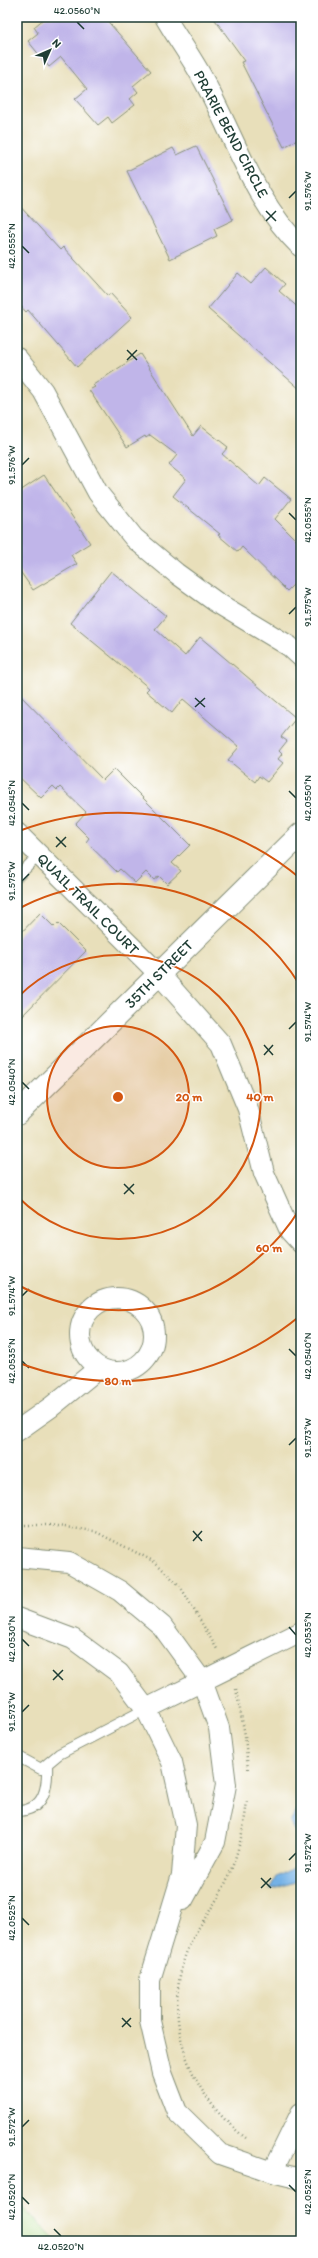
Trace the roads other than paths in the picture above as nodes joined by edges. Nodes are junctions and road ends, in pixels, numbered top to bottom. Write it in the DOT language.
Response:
graph roads {
  1 [pos="164,17"];
  2 [pos="301,247"];
  3 [pos="17,358"];
  4 [pos="301,657"];
  5 [pos="17,833"];
  6 [pos="301,834"];
  7 [pos="39,855"];
  8 [pos="17,877"];
  9 [pos="159,974"];
  10 [pos="17,1114"];
  11 [pos="301,1243"];
  12 [pos="99,1368"];
  13 [pos="17,1431"];
  14 [pos="17,1557"];
  15 [pos="17,1618"];
  16 [pos="301,1632"];
  17 [pos="202,1681"];
  18 [pos="146,1709"];
  19 [pos="17,1756"];
  20 [pos="47,1764"];
  21 [pos="17,1811"];
  22 [pos="166,1929"];
  23 [pos="301,2113"];
  24 [pos="272,2172"];
  25 [pos="301,2179"];
  1 -- 2 [label="street, PRARIE BEND CIRCLE"];
  3 -- 4 [label="street"];
  5 -- 7 [label="street, QUAIL TRAIL COURT"];
  6 -- 9 [label="street, 35TH STREET"];
  7 -- 8 [label="lane"];
  7 -- 9 [label="street, QUAIL TRAIL COURT"];
  9 -- 10 [label="street, 35TH STREET"];
  9 -- 11 [label="street, QUAIL TRAIL COURT"];
  12 -- 13 [label="street"];
  14 -- 17 [label="street"];
  15 -- 18 [label="street"];
  16 -- 17 [label="street"];
  17 -- 18 [label="street"];
  17 -- 22 [label="street"];
  18 -- 20 [label="lane"];
  18 -- 22 [label="street"];
  19 -- 20 [label="lane"];
  20 -- 21 [label="lane"];
  22 -- 24 [label="street"];
  23 -- 24 [label="street"];
  24 -- 25 [label="street"];
}
